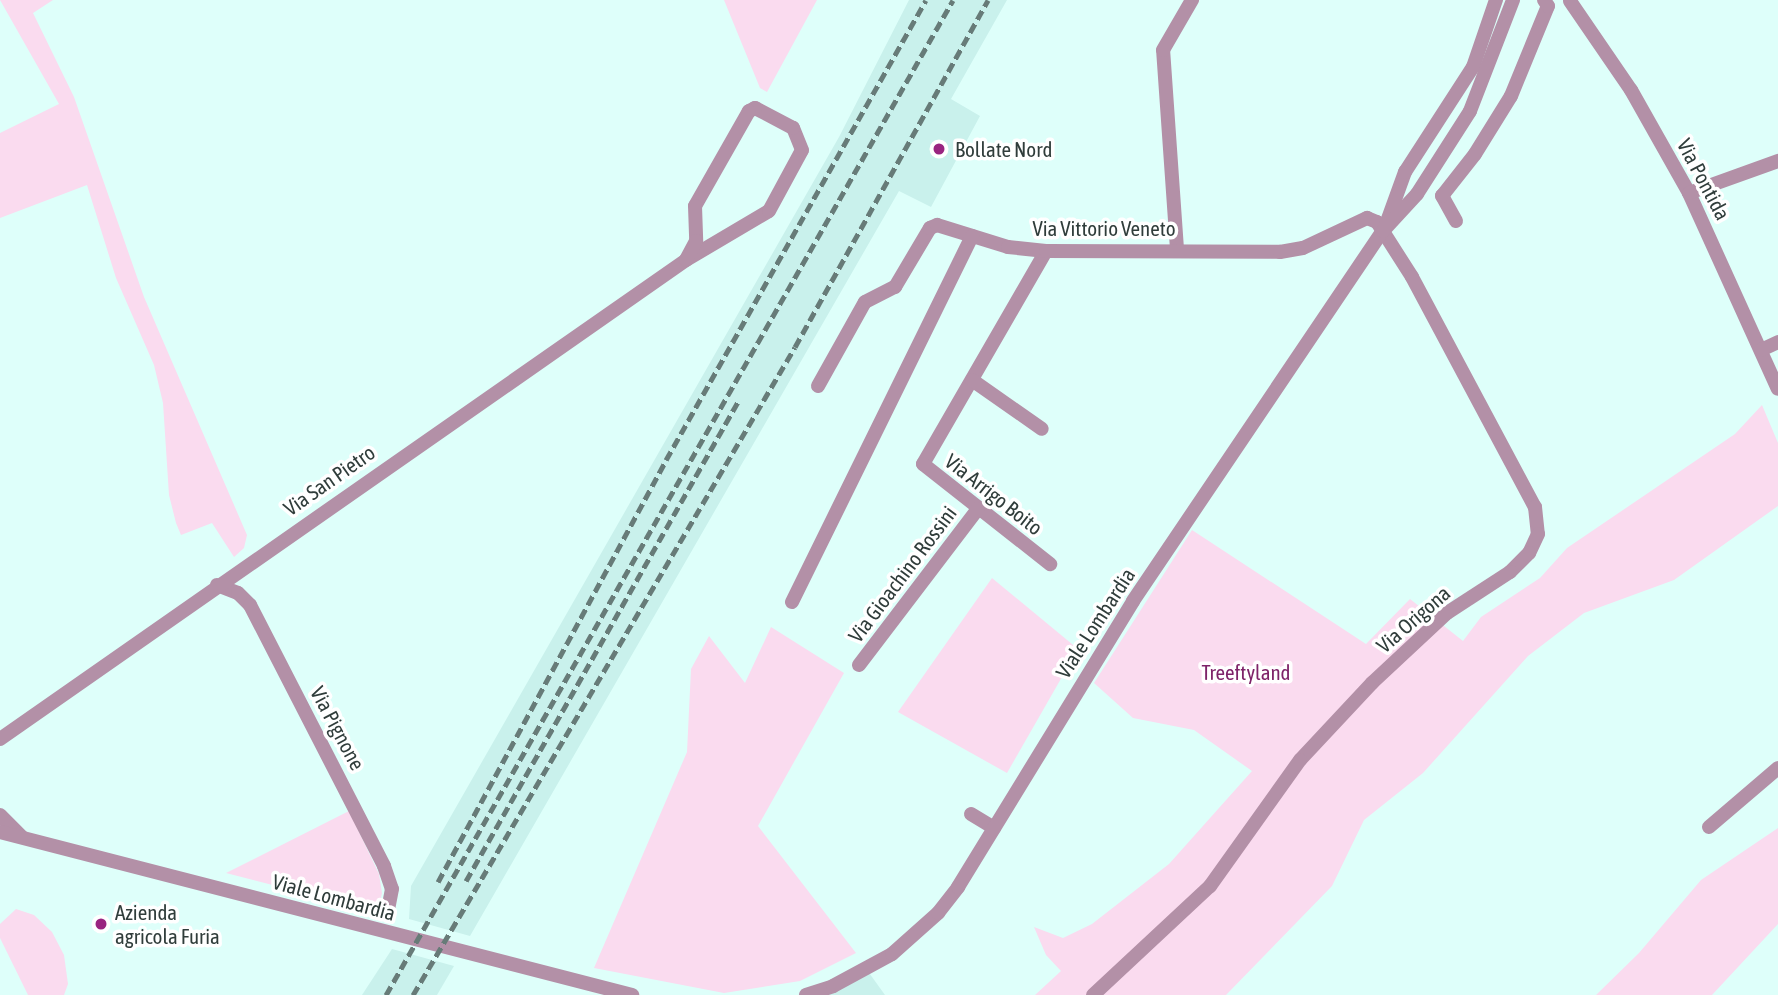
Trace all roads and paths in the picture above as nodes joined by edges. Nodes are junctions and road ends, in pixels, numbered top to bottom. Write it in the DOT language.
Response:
graph roads {
  1 [pos="1192,0"];
  2 [pos="1496,0"];
  3 [pos="1513,0"];
  4 [pos="1544,0"];
  5 [pos="1570,2"];
  6 [pos="1778,161"];
  7 [pos="1689,193"];
  8 [pos="1456,221"];
  9 [pos="1383,231"];
  10 [pos="972,236"];
  11 [pos="1177,249"];
  12 [pos="1046,251"];
  13 [pos="686,260"];
  14 [pos="1778,342"];
  15 [pos="1761,350"];
  16 [pos="972,380"];
  17 [pos="818,386"];
  18 [pos="1778,389"];
  19 [pos="1042,429"];
  20 [pos="978,509"];
  21 [pos="1050,564"];
  22 [pos="217,585"];
  23 [pos="792,602"];
  24 [pos="859,664"];
  25 [pos="0,739"];
  26 [pos="1778,768"];
  27 [pos="971,814"];
  28 [pos="0,815"];
  29 [pos="1709,827"];
  30 [pos="994,828"];
  31 [pos="0,832"];
  32 [pos="26,840"];
  33 [pos="388,910"];
  34 [pos="632,995"];
  35 [pos="806,995"];
  36 [pos="1093,995"];
  1 -- 11 [label="street"];
  2 -- 9 [label="street"];
  3 -- 9 [label="street"];
  4 -- 8 [label="street"];
  5 -- 7 [label="street, Via Pontida"];
  6 -- 7 [label="street"];
  7 -- 15 [label="street, Via Pontida"];
  9 -- 11 [label="street, Via Vittorio Veneto"];
  9 -- 30 [label="street, Viale Lombardia"];
  9 -- 36 [label="street, Via Origona"];
  10 -- 12 [label="street, Via Vittorio Veneto"];
  10 -- 17 [label="street, Via Vittorio Veneto"];
  10 -- 23 [label="street"];
  11 -- 12 [label="street, Via Vittorio Veneto"];
  12 -- 16 [label="street, Via Arrigo Boito"];
  13 -- 13 [label="street, Via San Pietro"];
  13 -- 22 [label="street, Via San Pietro"];
  14 -- 15 [label="street"];
  15 -- 18 [label="street, Via Pontida"];
  16 -- 19 [label="street"];
  16 -- 20 [label="street, Via Arrigo Boito"];
  20 -- 21 [label="street, Via Arrigo Boito"];
  20 -- 24 [label="street, Via Gioachino Rossini"];
  22 -- 25 [label="street, Via San Pietro"];
  22 -- 33 [label="street, Via Pignone"];
  26 -- 29 [label="street"];
  27 -- 30 [label="street"];
  28 -- 32 [label="street, Viale Lombardia"];
  30 -- 35 [label="street, Viale Lombardia"];
  31 -- 32 [label="street, Viale Lombardia"];
  32 -- 34 [label="street, Viale Lombardia"];
}
